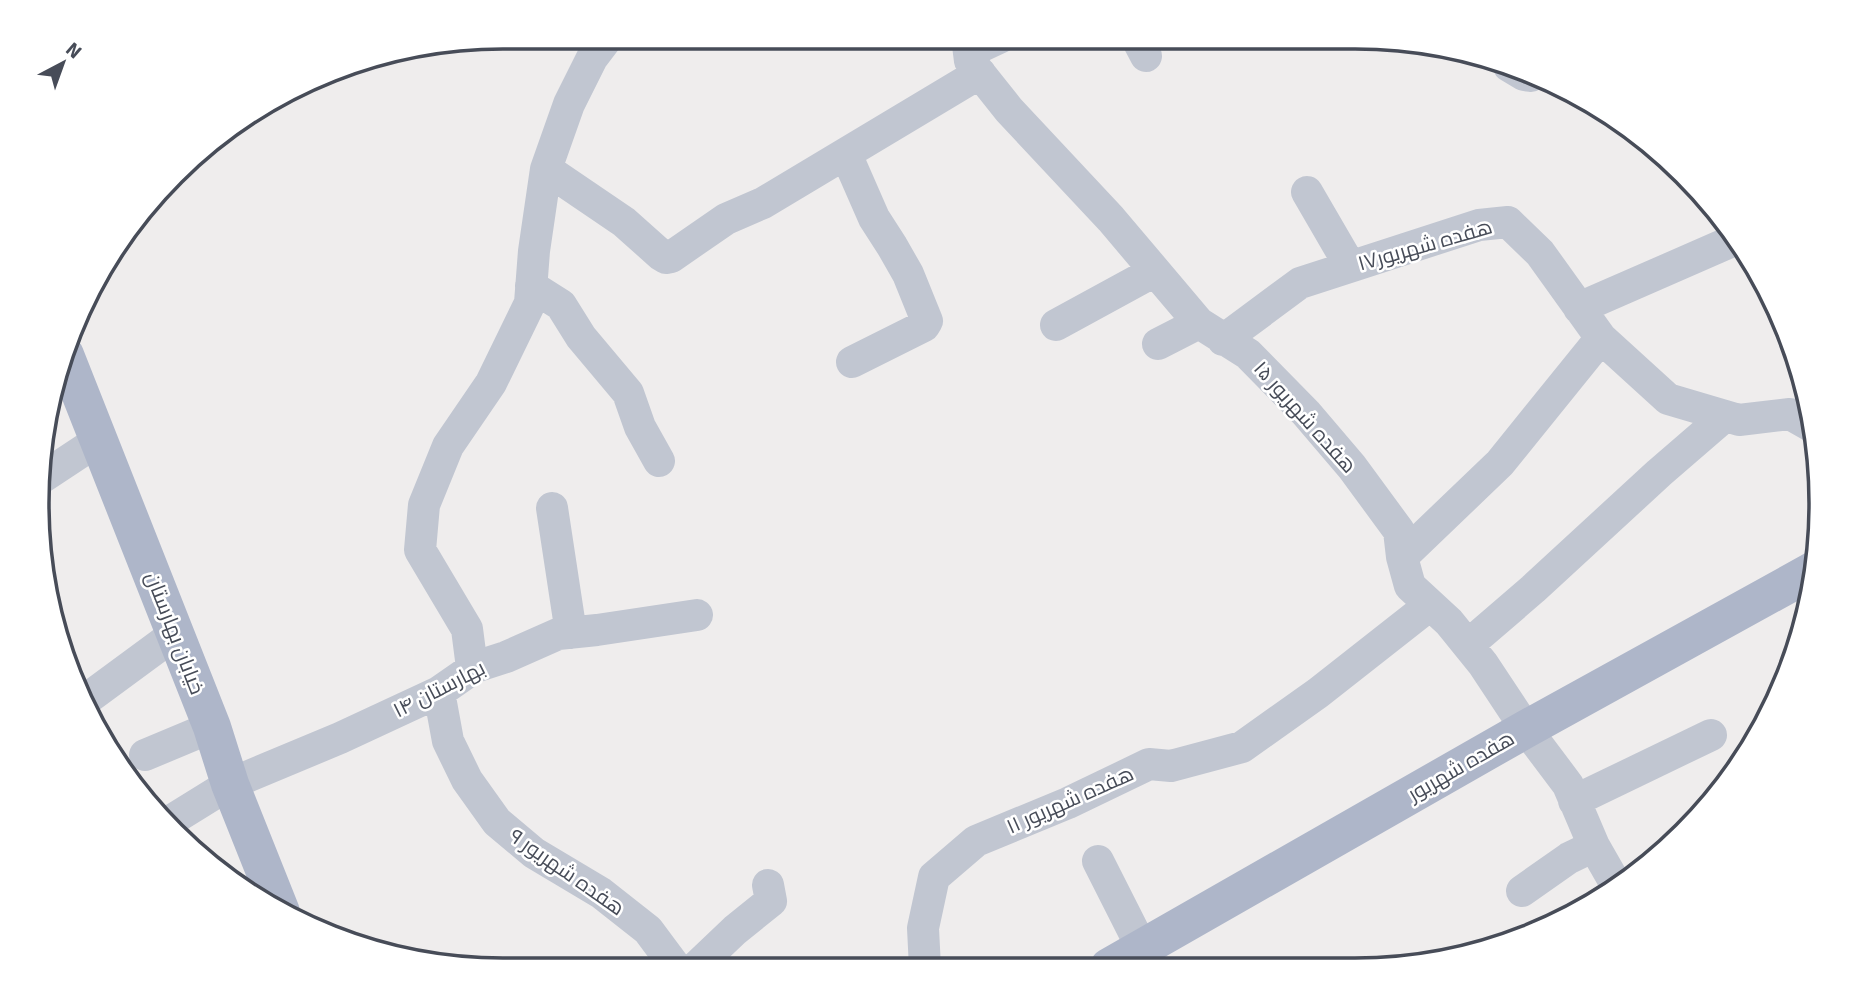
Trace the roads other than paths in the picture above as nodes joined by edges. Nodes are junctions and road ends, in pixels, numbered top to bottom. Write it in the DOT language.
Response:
graph roads {
  1 [pos="599,49"];
  2 [pos="972,54"];
  3 [pos="846,154"];
  4 [pos="546,169"];
  5 [pos="1307,192"];
  6 [pos="1727,244"];
  7 [pos="1350,266"];
  8 [pos="1155,271"];
  9 [pos="531,286"];
  10 [pos="1579,308"];
  11 [pos="1056,325"];
  12 [pos="1211,332"];
  13 [pos="1601,338"];
  14 [pos="1158,344"];
  15 [pos="852,362"];
  16 [pos="70,367"];
  17 [pos="1725,416"];
  18 [pos="1801,420"];
  19 [pos="99,440"];
  20 [pos="659,461"];
  21 [pos="50,472"];
  22 [pos="552,508"];
  23 [pos="1402,557"];
  24 [pos="1803,576"];
  25 [pos="1430,605"];
  26 [pos="697,615"];
  27 [pos="571,633"];
  28 [pos="175,634"];
  29 [pos="1468,645"];
  30 [pos="475,667"];
  31 [pos="439,692"];
  32 [pos="92,695"];
  33 [pos="212,727"];
  34 [pos="1526,729"];
  35 [pos="1711,735"];
  36 [pos="145,755"];
  37 [pos="230,784"];
  38 [pos="1574,801"];
  39 [pos="175,818"];
  40 [pos="1594,846"];
  41 [pos="1098,861"];
  42 [pos="1612,877"];
  43 [pos="768,885"];
  44 [pos="1522,891"];
  45 [pos="275,896"];
  46 [pos="1142,948"];
  47 [pos="669,958"];
  48 [pos="706,958"];
  49 [pos="924,958"];
  50 [pos="1125,958"];
  1 -- 4 [label="street"];
  2 -- 3 [label="street"];
  2 -- 8 [label="street, هفده شهریور ۱۵"];
  3 -- 4 [label="street"];
  3 -- 15 [label="street"];
  4 -- 9 [label="street"];
  5 -- 7 [label="street"];
  6 -- 10 [label="street"];
  7 -- 10 [label="street, هفده شهریور۱۷"];
  7 -- 12 [label="street, هفده شهریور۱۷"];
  8 -- 11 [label="street"];
  8 -- 12 [label="street, هفده شهریور ۱۵"];
  9 -- 20 [label="street"];
  9 -- 30 [label="street"];
  10 -- 13 [label="street, هفده شهریور۱۷"];
  12 -- 14 [label="street, هفده شهریور۱۷"];
  12 -- 23 [label="street, هفده شهریور ۱۵"];
  13 -- 17 [label="street, هفده شهریور۱۷"];
  13 -- 23 [label="street"];
  16 -- 19 [label="main road, خیابان بهارستان"];
  17 -- 18 [label="street, هفده شهریور۱۷"];
  17 -- 29 [label="street"];
  19 -- 21 [label="street"];
  19 -- 28 [label="main road, خیابان بهارستان"];
  22 -- 27 [label="street"];
  23 -- 25 [label="street, هفده شهریور ۱۵"];
  24 -- 34 [label="main road, هفده شهریور"];
  25 -- 29 [label="street, هفده شهریور ۱۵"];
  25 -- 49 [label="street, هفده شهریور ۱۱"];
  26 -- 27 [label="street, بهارستان ۱۴"];
  27 -- 30 [label="street, بهارستان ۱۴"];
  28 -- 32 [label="street"];
  28 -- 33 [label="main road, خیابان بهارستان"];
  29 -- 34 [label="street, هفده شهریور ۱۵"];
  30 -- 31 [label="street, بهارستان ۱۴"];
  31 -- 37 [label="street, بهارستان ۱۴"];
  31 -- 47 [label="street, هفده شهریور ۹"];
  33 -- 36 [label="street"];
  33 -- 37 [label="main road, خیابان بهارستان"];
  34 -- 38 [label="street, هفده شهریور ۱۵"];
  34 -- 46 [label="main road, هفده شهریور"];
  35 -- 38 [label="street"];
  37 -- 39 [label="street, بهارستان ۱۴"];
  37 -- 45 [label="main road, خیابان بهارستان"];
  38 -- 40 [label="street, هفده شهریور ۱۵"];
  40 -- 42 [label="street, هفده شهریور ۱۵"];
  40 -- 44 [label="street"];
  41 -- 46 [label="street"];
  43 -- 48 [label="street"];
  46 -- 50 [label="main road, هفده شهریور"];
}
